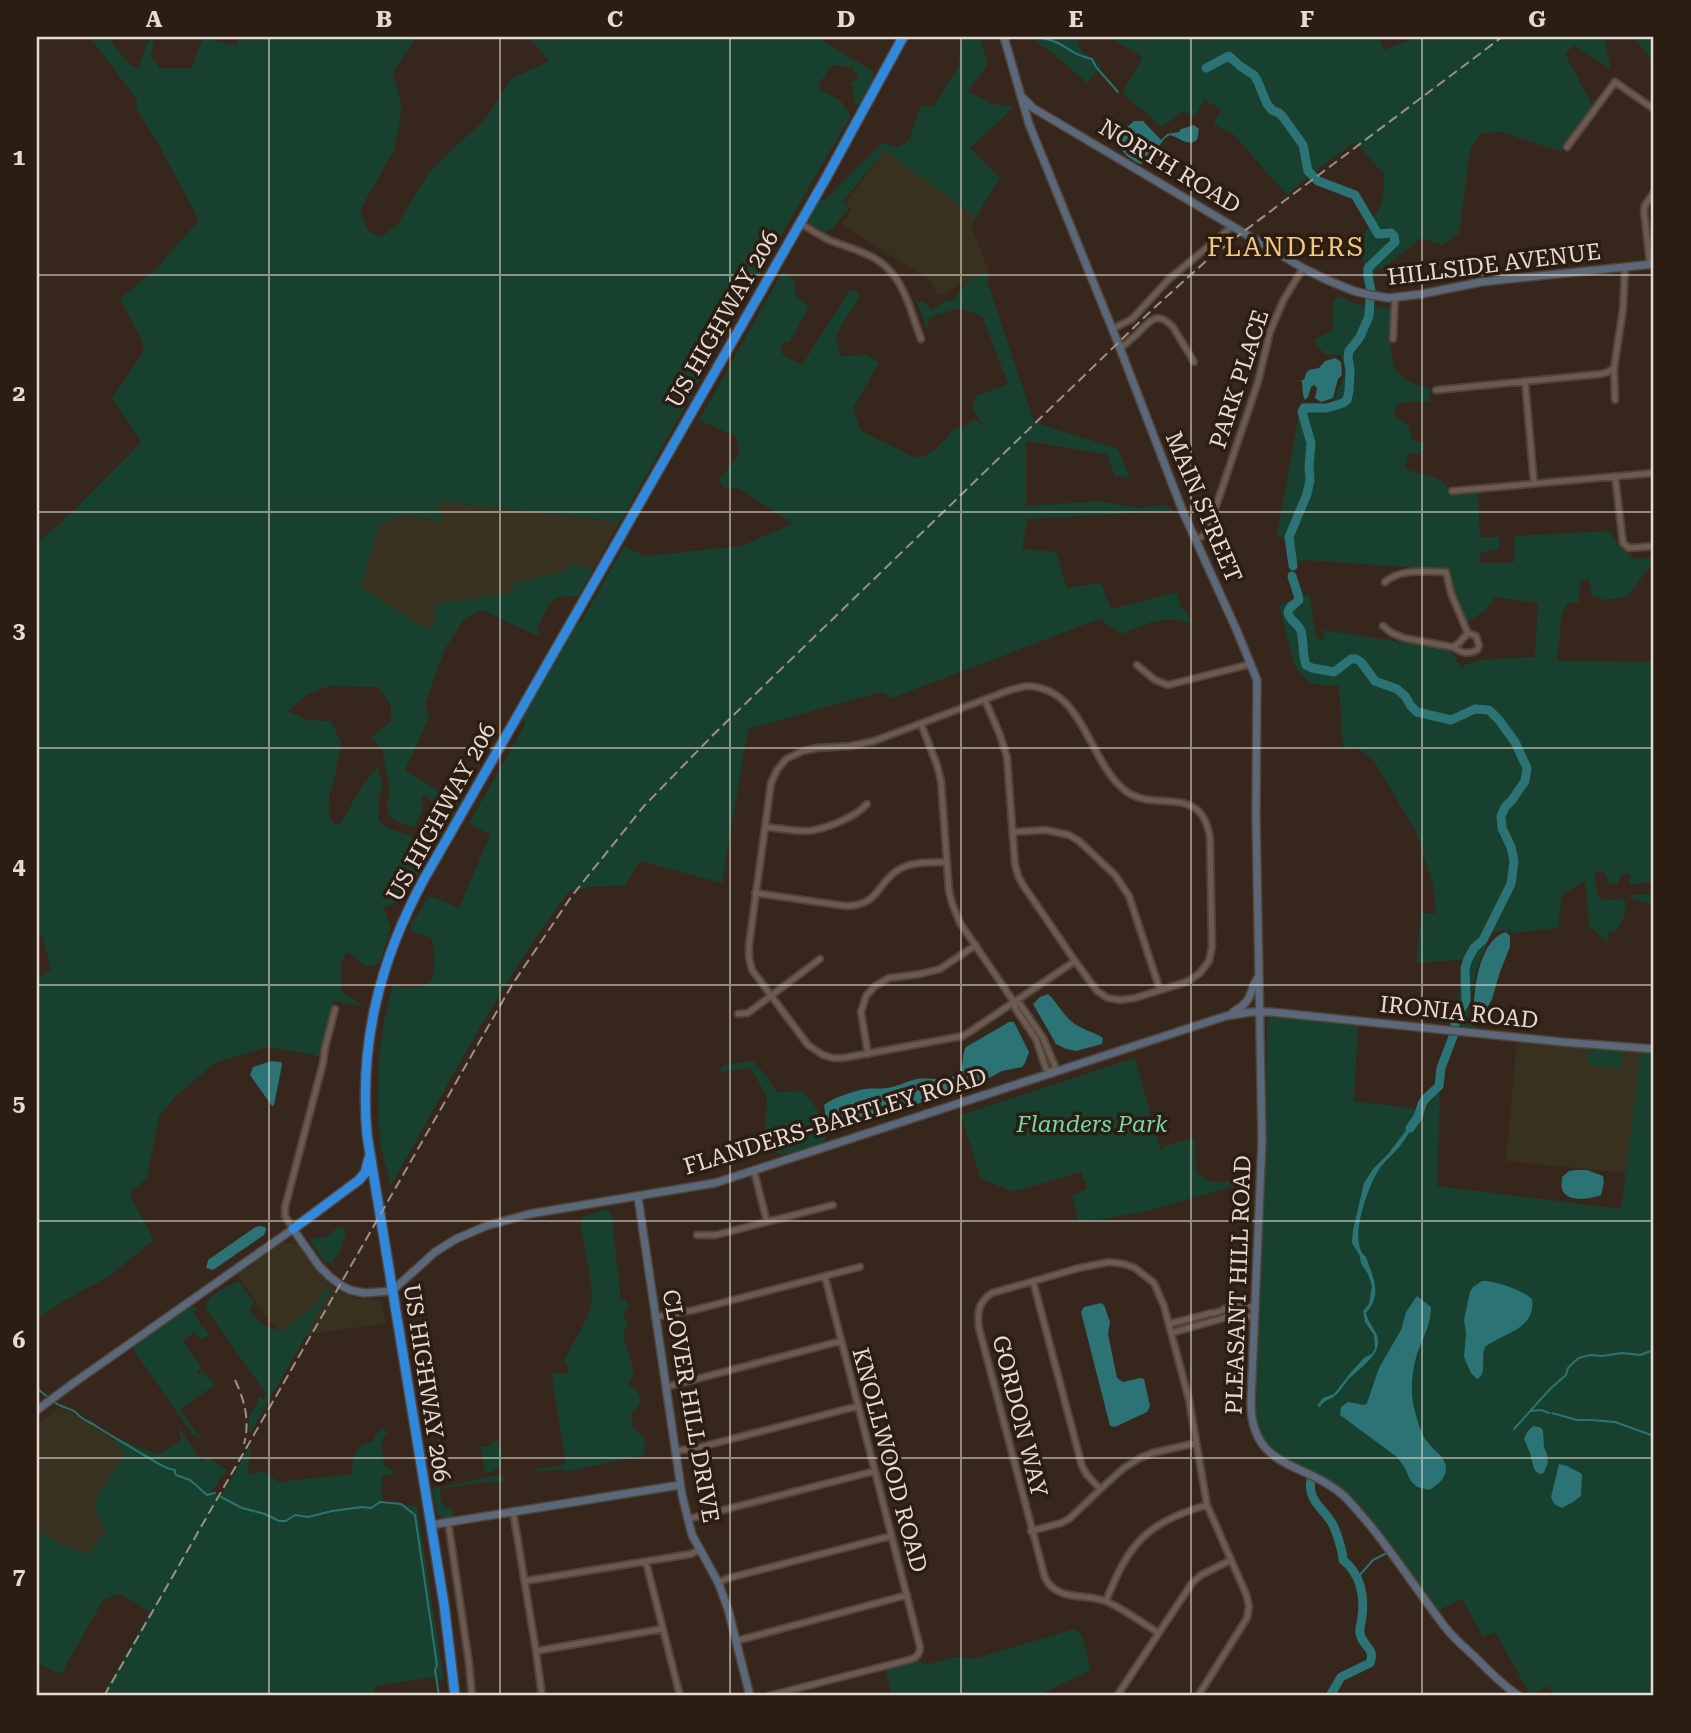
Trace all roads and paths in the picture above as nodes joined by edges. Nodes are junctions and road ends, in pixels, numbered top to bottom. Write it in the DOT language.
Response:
graph roads {
  1 [pos="903,37"];
  2 [pos="1004,37"];
  3 [pos="1021,94"];
  4 [pos="1654,108"];
  5 [pos="1037,110"];
  6 [pos="1031,127"];
  7 [pos="1567,146"];
  8 [pos="1654,192"];
  9 [pos="800,223"];
  10 [pos="1232,225"];
  11 [pos="1652,265"];
  12 [pos="1625,267"];
  13 [pos="1303,268"];
  14 [pos="1395,298"];
  15 [pos="1112,329"];
  16 [pos="921,339"];
  17 [pos="1393,339"];
  18 [pos="1120,349"];
  19 [pos="1194,362"];
  20 [pos="1614,368"];
  21 [pos="1525,381"];
  22 [pos="1436,390"];
  23 [pos="1615,400"];
  24 [pos="1654,473"];
  25 [pos="1615,476"];
  26 [pos="1534,483"];
  27 [pos="1452,491"];
  28 [pos="1196,540"];
  29 [pos="1654,546"];
  30 [pos="1385,582"];
  31 [pos="1383,626"];
  32 [pos="1468,633"];
  33 [pos="1453,647"];
  34 [pos="1251,664"];
  35 [pos="1137,665"];
  36 [pos="985,700"];
  37 [pos="921,724"];
  38 [pos="867,804"];
  39 [pos="765,827"];
  40 [pos="1013,832"];
  41 [pos="947,862"];
  42 [pos="755,893"];
  43 [pos="976,945"];
  44 [pos="820,959"];
  45 [pos="1074,961"];
  46 [pos="1259,976"];
  47 [pos="1160,990"];
  48 [pos="771,996"];
  49 [pos="1014,1002"];
  50 [pos="335,1009"];
  51 [pos="1260,1012"];
  52 [pos="738,1014"];
  53 [pos="1226,1016"];
  54 [pos="1654,1049"];
  55 [pos="868,1054"];
  56 [pos="1052,1073"];
  57 [pos="370,1157"];
  58 [pos="754,1171"];
  59 [pos="638,1196"];
  60 [pos="833,1205"];
  61 [pos="767,1222"];
  62 [pos="293,1229"];
  63 [pos="697,1235"];
  64 [pos="860,1267"];
  65 [pos="825,1277"];
  66 [pos="1033,1281"];
  67 [pos="392,1291"];
  68 [pos="1255,1307"];
  69 [pos="655,1317"];
  70 [pos="1255,1317"];
  71 [pos="1169,1324"];
  72 [pos="1171,1334"];
  73 [pos="841,1341"];
  74 [pos="666,1387"];
  75 [pos="858,1406"];
  76 [pos="37,1410"];
  77 [pos="1196,1443"];
  78 [pos="675,1451"];
  79 [pos="874,1471"];
  80 [pos="680,1485"];
  81 [pos="1100,1489"];
  82 [pos="1207,1505"];
  83 [pos="513,1511"];
  84 [pos="688,1519"];
  85 [pos="448,1521"];
  86 [pos="431,1525"];
  87 [pos="1031,1531"];
  88 [pos="891,1536"];
  89 [pos="699,1550"];
  90 [pos="1231,1560"];
  91 [pos="646,1562"];
  92 [pos="525,1581"];
  93 [pos="718,1582"];
  94 [pos="907,1595"];
  95 [pos="1106,1601"];
  96 [pos="662,1629"];
  97 [pos="1159,1633"];
  98 [pos="736,1640"];
  99 [pos="536,1651"];
  100 [pos="455,1696"];
  101 [pos="472,1696"];
  102 [pos="542,1696"];
  103 [pos="680,1696"];
  104 [pos="750,1696"];
  105 [pos="768,1696"];
  106 [pos="1118,1696"];
  107 [pos="1198,1696"];
  108 [pos="1518,1696"];
  1 -- 9 [label="highway, US HIGHWAY 206"];
  2 -- 3 [label="street, MAIN STREET"];
  3 -- 5 [label="street, NORTH ROAD"];
  3 -- 6 [label="street, MAIN STREET"];
  4 -- 7 [label="street"];
  5 -- 6 [label="street"];
  5 -- 10 [label="street, NORTH ROAD"];
  6 -- 15 [label="street, MAIN STREET"];
  8 -- 11 [label="street"];
  9 -- 16 [label="street"];
  9 -- 57 [label="highway, US HIGHWAY 206"];
  10 -- 13 [label="street, NORTH ROAD"];
  10 -- 15 [label="street"];
  11 -- 12 [label="street, HILLSIDE AVENUE"];
  12 -- 14 [label="street, HILLSIDE AVENUE"];
  12 -- 20 [label="street"];
  13 -- 14 [label="street, HILLSIDE AVENUE"];
  13 -- 28 [label="street, PARK PLACE"];
  14 -- 17 [label="street"];
  15 -- 18 [label="street, MAIN STREET"];
  18 -- 19 [label="street"];
  18 -- 28 [label="street, MAIN STREET"];
  20 -- 21 [label="street"];
  20 -- 23 [label="street"];
  21 -- 22 [label="street"];
  21 -- 26 [label="street"];
  24 -- 25 [label="street"];
  25 -- 26 [label="street"];
  25 -- 29 [label="street"];
  26 -- 27 [label="street"];
  28 -- 34 [label="street, MAIN STREET"];
  30 -- 32 [label="street"];
  31 -- 33 [label="street"];
  32 -- 33 [label="street"];
  32 -- 33 [label="street"];
  34 -- 35 [label="street"];
  34 -- 46 [label="street, MAIN STREET"];
  36 -- 37 [label="street"];
  36 -- 40 [label="street"];
  36 -- 47 [label="street"];
  37 -- 39 [label="street"];
  37 -- 41 [label="street"];
  38 -- 39 [label="street"];
  39 -- 42 [label="street"];
  40 -- 45 [label="street"];
  40 -- 47 [label="street"];
  41 -- 42 [label="street"];
  41 -- 43 [label="street"];
  42 -- 48 [label="street"];
  43 -- 49 [label="street"];
  43 -- 55 [label="street"];
  44 -- 48 [label="street"];
  45 -- 47 [label="street"];
  45 -- 49 [label="street"];
  46 -- 51 [label="street, MAIN STREET"];
  46 -- 53 [label="street"];
  48 -- 52 [label="street"];
  48 -- 55 [label="street"];
  49 -- 55 [label="street"];
  49 -- 56 [label="street"];
  50 -- 62 [label="street"];
  51 -- 53 [label="street, FLANDERS-BARTLEY ROAD"];
  51 -- 54 [label="street, IRONIA ROAD"];
  51 -- 68 [label="street, PLEASANT HILL ROAD"];
  53 -- 56 [label="street, FLANDERS-BARTLEY ROAD"];
  56 -- 58 [label="street, FLANDERS-BARTLEY ROAD"];
  57 -- 62 [label="highway"];
  57 -- 67 [label="highway, US HIGHWAY 206"];
  58 -- 59 [label="street, FLANDERS-BARTLEY ROAD"];
  58 -- 61 [label="street"];
  59 -- 67 [label="street, FLANDERS-BARTLEY ROAD"];
  59 -- 69 [label="street, CLOVER HILL DRIVE"];
  60 -- 61 [label="street"];
  61 -- 63 [label="street"];
  62 -- 67 [label="street"];
  62 -- 76 [label="street"];
  64 -- 65 [label="street"];
  65 -- 69 [label="street"];
  65 -- 73 [label="street, KNOLLWOOD ROAD"];
  66 -- 71 [label="street, GORDON WAY"];
  66 -- 81 [label="street"];
  66 -- 87 [label="street, GORDON WAY"];
  67 -- 86 [label="highway, US HIGHWAY 206"];
  68 -- 70 [label="street, PLEASANT HILL ROAD"];
  68 -- 71 [label="street"];
  69 -- 74 [label="street, CLOVER HILL DRIVE"];
  70 -- 72 [label="street"];
  70 -- 108 [label="street, PLEASANT HILL ROAD"];
  71 -- 72 [label="street"];
  72 -- 77 [label="street"];
  73 -- 74 [label="street"];
  73 -- 75 [label="street, KNOLLWOOD ROAD"];
  74 -- 78 [label="street, CLOVER HILL DRIVE"];
  75 -- 78 [label="street"];
  75 -- 79 [label="street, KNOLLWOOD ROAD"];
  77 -- 81 [label="street"];
  77 -- 82 [label="street"];
  78 -- 80 [label="street, CLOVER HILL DRIVE"];
  79 -- 84 [label="street"];
  79 -- 88 [label="street, KNOLLWOOD ROAD"];
  80 -- 83 [label="street"];
  80 -- 84 [label="street, CLOVER HILL DRIVE"];
  81 -- 87 [label="street"];
  82 -- 90 [label="street"];
  82 -- 95 [label="street"];
  83 -- 85 [label="street"];
  83 -- 92 [label="street"];
  84 -- 89 [label="street, CLOVER HILL DRIVE"];
  85 -- 86 [label="street"];
  85 -- 101 [label="street"];
  86 -- 100 [label="highway, US HIGHWAY 206"];
  87 -- 95 [label="street, GORDON WAY"];
  88 -- 93 [label="street"];
  88 -- 94 [label="street, KNOLLWOOD ROAD"];
  89 -- 91 [label="street"];
  89 -- 93 [label="street, CLOVER HILL DRIVE"];
  90 -- 97 [label="street"];
  90 -- 107 [label="street"];
  91 -- 92 [label="street"];
  91 -- 96 [label="street"];
  92 -- 99 [label="street"];
  93 -- 98 [label="street, CLOVER HILL DRIVE"];
  94 -- 98 [label="street"];
  94 -- 105 [label="street, KNOLLWOOD ROAD"];
  95 -- 97 [label="street, GORDON WAY"];
  96 -- 99 [label="street"];
  96 -- 103 [label="street"];
  97 -- 106 [label="street"];
  98 -- 104 [label="street, CLOVER HILL DRIVE"];
  99 -- 102 [label="street"];
}
